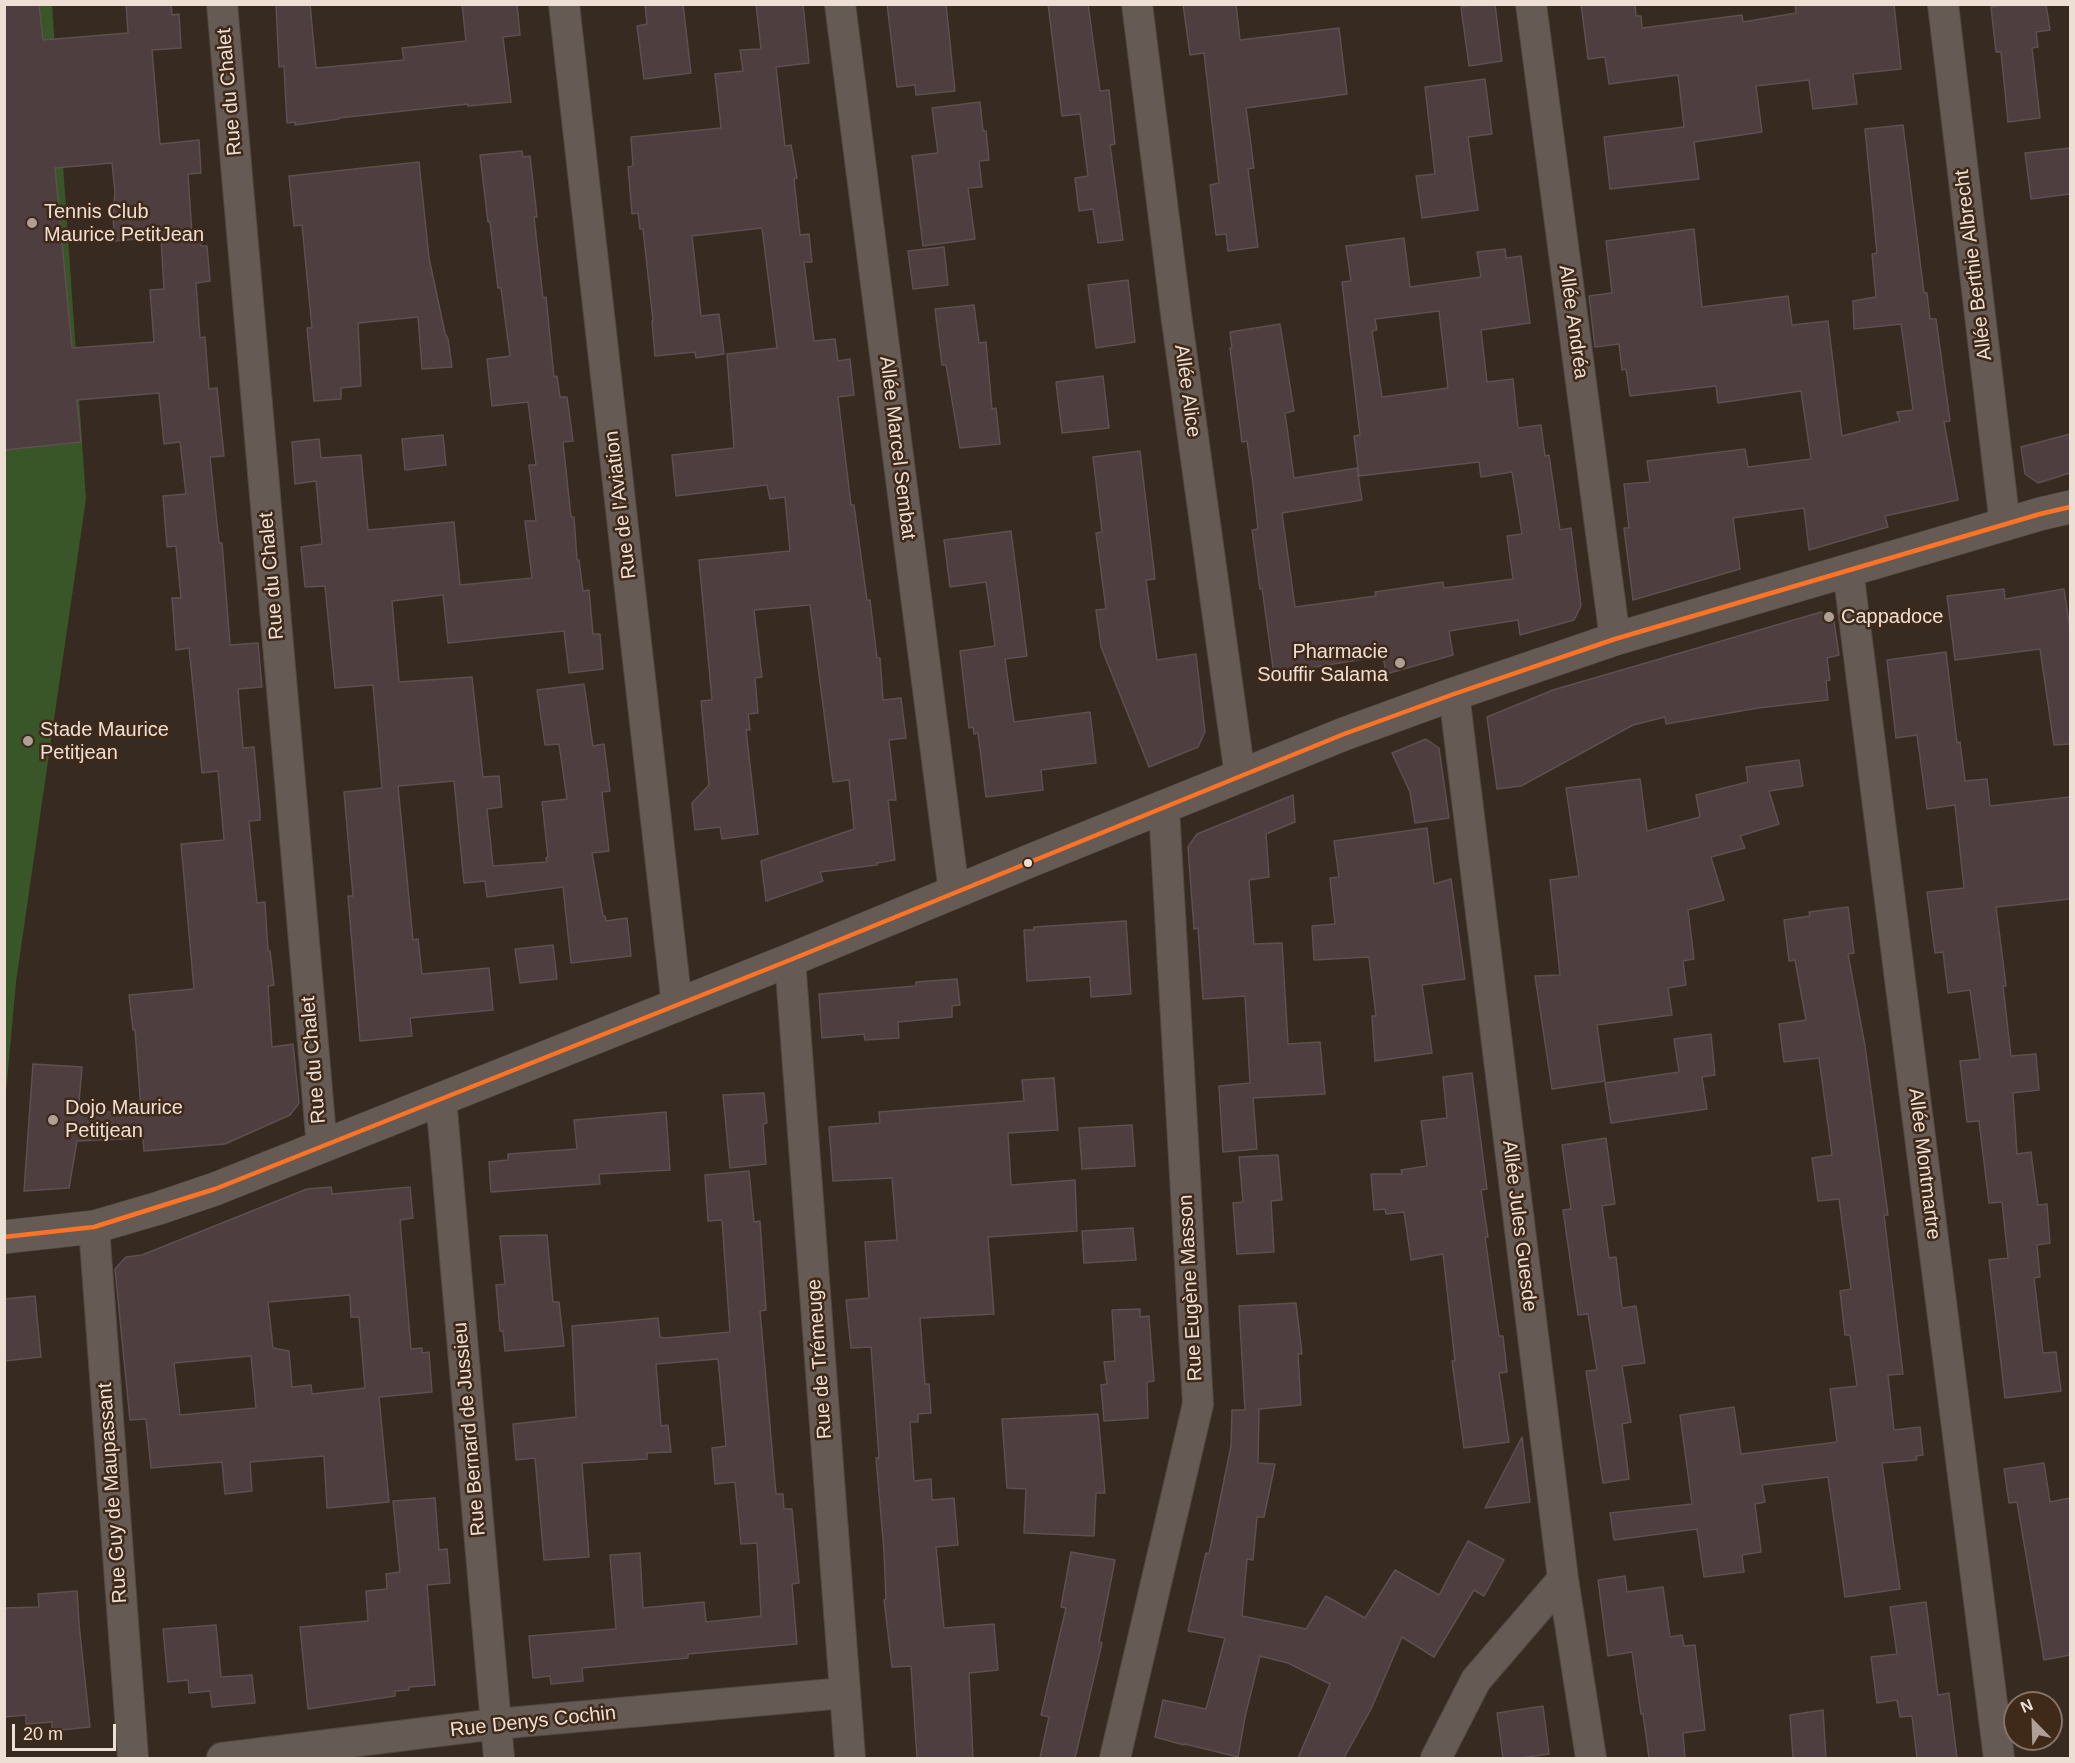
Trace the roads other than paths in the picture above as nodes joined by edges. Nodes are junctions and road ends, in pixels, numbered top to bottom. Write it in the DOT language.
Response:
graph roads {
  1 [pos="222,4"];
  2 [pos="564,4"];
  3 [pos="840,4"];
  4 [pos="1137,4"];
  5 [pos="1531,4"];
  6 [pos="1943,4"];
  7 [pos="2070,507"];
  8 [pos="2005,525"];
  9 [pos="1848,570"];
  10 [pos="1615,639"];
  11 [pos="1454,693"];
  12 [pos="1240,776"];
  13 [pos="1164,808"];
  14 [pos="954,892"];
  15 [pos="790,960"];
  16 [pos="677,1006"];
  17 [pos="441,1099"];
  18 [pos="322,1147"];
  19 [pos="94,1227"];
  20 [pos="4,1237"];
  21 [pos="1563,1579"];
  22 [pos="844,1693"];
  23 [pos="496,1724"];
  24 [pos="133,1758"];
  25 [pos="222,1758"];
  26 [pos="499,1758"];
  27 [pos="850,1758"];
  28 [pos="1115,1758"];
  29 [pos="1436,1758"];
  30 [pos="1591,1758"];
  31 [pos="1999,1758"];
  1 -- 18 [label="street, Rue du Chalet"];
  2 -- 16 [label="street, Rue de l'Aviation"];
  3 -- 14 [label="street, Allée Marcel Sembat"];
  4 -- 12 [label="street, Allée Alice"];
  5 -- 10 [label="street, Allée Andréa"];
  6 -- 8 [label="street, Allée Berthie Albrecht"];
  7 -- 8 [label="street"];
  8 -- 9 [label="street"];
  9 -- 10 [label="street"];
  9 -- 31 [label="street, Allée Montmartre"];
  10 -- 11 [label="street"];
  11 -- 12 [label="street"];
  11 -- 21 [label="street, Allée Jules Guesde"];
  12 -- 13 [label="street"];
  13 -- 14 [label="street"];
  13 -- 28 [label="street, Rue Eugène Masson"];
  14 -- 15 [label="street"];
  15 -- 16 [label="street"];
  15 -- 22 [label="street, Rue de Trémeuge"];
  16 -- 17 [label="street"];
  17 -- 18 [label="street"];
  17 -- 23 [label="street, Rue Bernard de Jussieu"];
  18 -- 19 [label="street"];
  19 -- 20 [label="street"];
  19 -- 24 [label="street, Rue Guy de Maupassant"];
  21 -- 29 [label="street"];
  21 -- 30 [label="street, Allée Jules Guesde"];
  22 -- 23 [label="street, Rue Denys Cochin"];
  22 -- 27 [label="street, Rue de Trémeuge"];
  23 -- 25 [label="street, Rue Denys Cochin"];
  23 -- 26 [label="street, Rue Bernard de Jussieu"];
}
